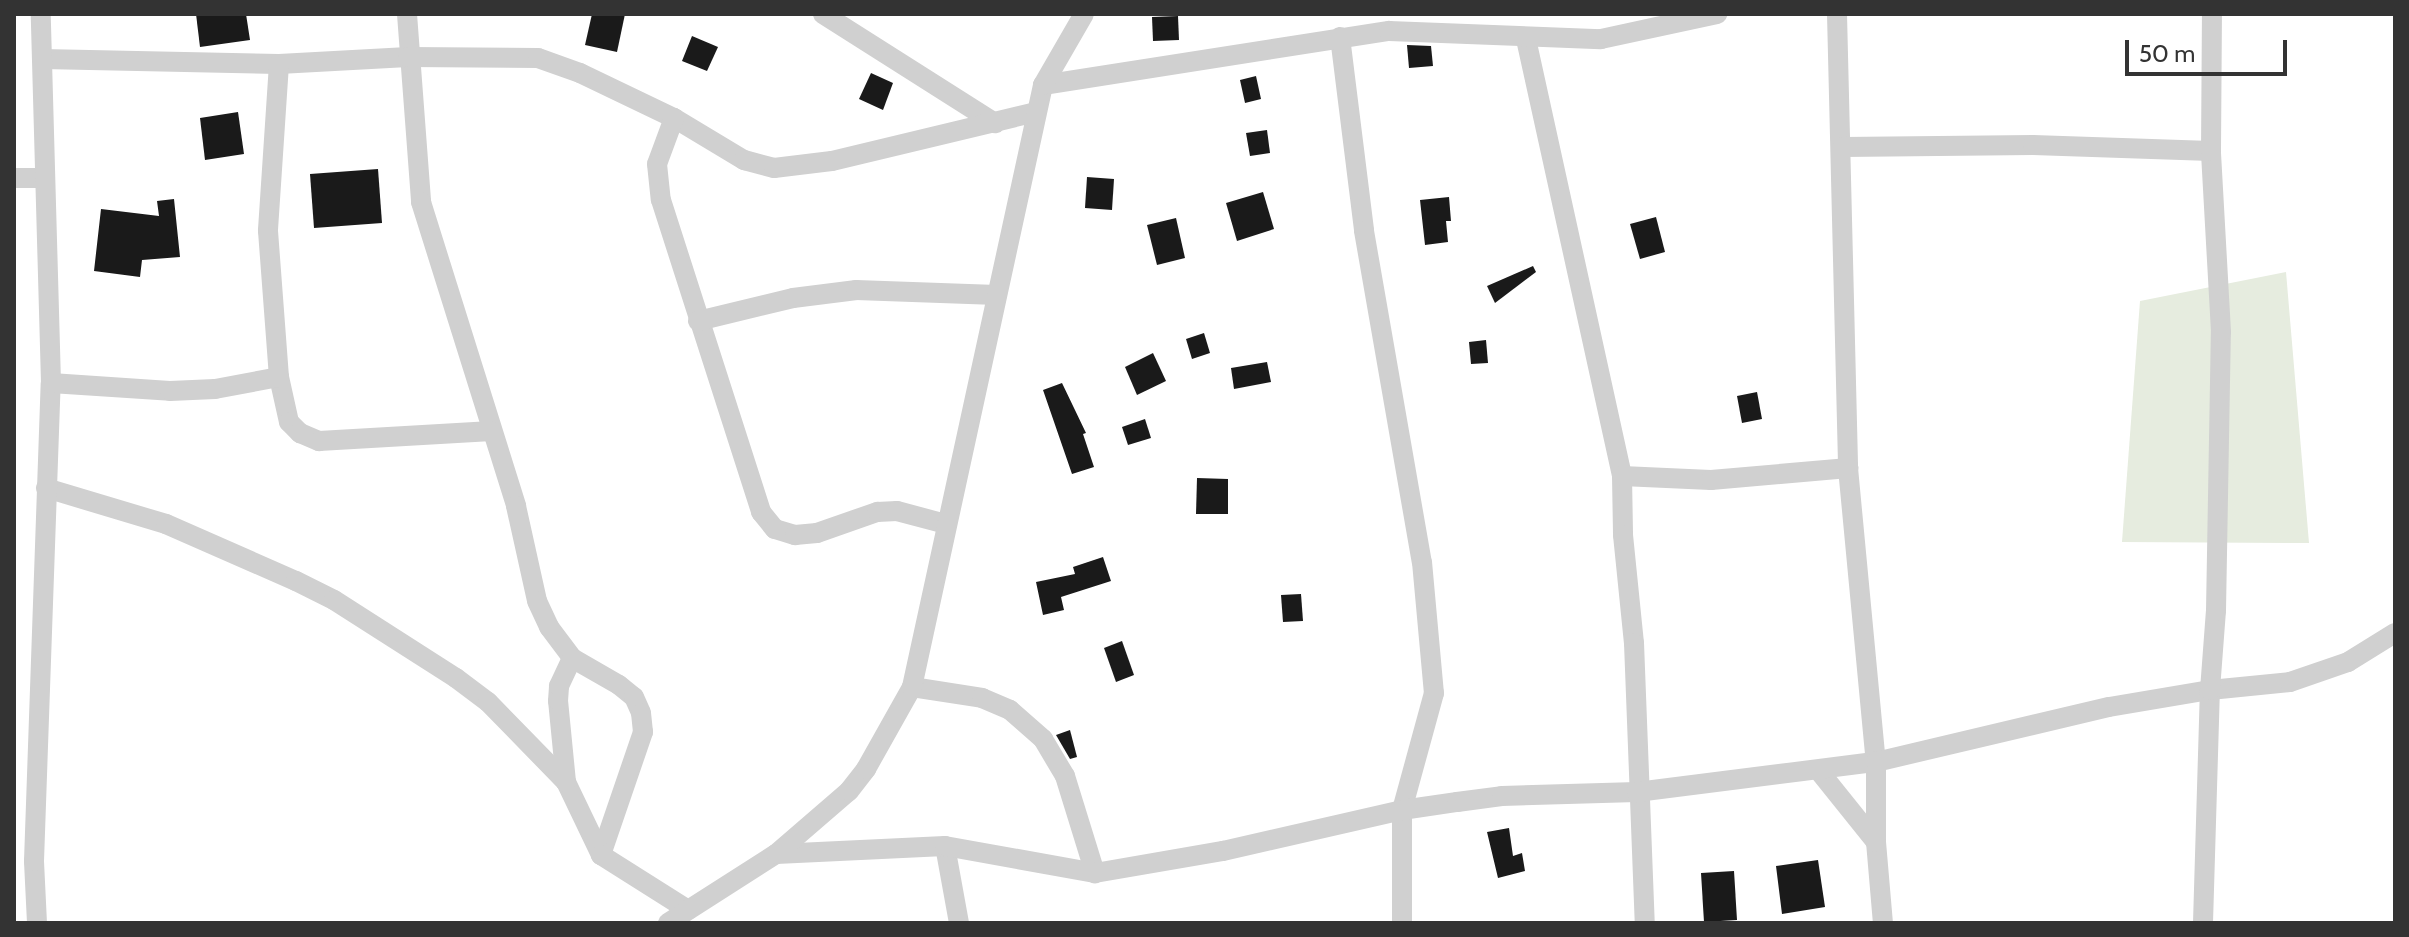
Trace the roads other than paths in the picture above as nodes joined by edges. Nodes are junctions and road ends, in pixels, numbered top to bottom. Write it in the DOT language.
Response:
graph roads {
  1 [pos="41,14"];
  2 [pos="407,14"];
  3 [pos="823,14"];
  4 [pos="1084,14"];
  5 [pos="1717,14"];
  6 [pos="1837,14"];
  7 [pos="2212,14"];
  8 [pos="1340,37"];
  9 [pos="1526,39"];
  10 [pos="408,57"];
  11 [pos="42,59"];
  12 [pos="279,64"];
  13 [pos="1043,85"];
  14 [pos="1036,112"];
  15 [pos="674,118"];
  16 [pos="995,123"];
  17 [pos="1843,147"];
  18 [pos="2211,151"];
  19 [pos="14,178"];
  20 [pos="44,178"];
  21 [pos="997,295"];
  22 [pos="698,321"];
  23 [pos="279,377"];
  24 [pos="51,383"];
  25 [pos="492,431"];
  26 [pos="1848,468"];
  27 [pos="1622,476"];
  28 [pos="46,488"];
  29 [pos="946,524"];
  30 [pos="2395,633"];
  31 [pos="572,658"];
  32 [pos="912,687"];
  33 [pos="2210,690"];
  34 [pos="1876,762"];
  35 [pos="1819,771"];
  36 [pos="566,782"];
  37 [pos="1637,792"];
  38 [pos="1402,810"];
  39 [pos="1876,842"];
  40 [pos="945,846"];
  41 [pos="776,854"];
  42 [pos="601,855"];
  43 [pos="1095,873"];
  44 [pos="688,910"];
  45 [pos="37,923"];
  46 [pos="668,923"];
  47 [pos="959,923"];
  48 [pos="1402,923"];
  49 [pos="1645,923"];
  50 [pos="1883,923"];
  51 [pos="2205,923"];
  1 -- 11 [label="street"];
  2 -- 10 [label="street"];
  3 -- 16 [label="street"];
  4 -- 13 [label="street"];
  5 -- 9 [label="street"];
  6 -- 17 [label="street"];
  7 -- 18 [label="street"];
  8 -- 9 [label="street"];
  8 -- 13 [label="street"];
  8 -- 38 [label="street"];
  9 -- 27 [label="street"];
  10 -- 12 [label="street"];
  10 -- 15 [label="street"];
  10 -- 25 [label="street"];
  11 -- 12 [label="street"];
  11 -- 20 [label="street"];
  12 -- 23 [label="street"];
  13 -- 14 [label="street"];
  14 -- 16 [label="street"];
  14 -- 21 [label="street"];
  15 -- 16 [label="street"];
  15 -- 22 [label="street"];
  17 -- 18 [label="street"];
  17 -- 26 [label="street"];
  18 -- 33 [label="street"];
  19 -- 20 [label="street"];
  20 -- 24 [label="street"];
  21 -- 22 [label="street"];
  21 -- 29 [label="street"];
  22 -- 29 [label="street"];
  23 -- 24 [label="street"];
  23 -- 25 [label="street"];
  24 -- 28 [label="street"];
  25 -- 31 [label="street"];
  26 -- 27 [label="street"];
  26 -- 34 [label="street"];
  27 -- 37 [label="street"];
  28 -- 36 [label="street"];
  28 -- 45 [label="street"];
  29 -- 32 [label="street"];
  30 -- 33 [label="street"];
  31 -- 36 [label="street"];
  31 -- 42 [label="street"];
  32 -- 41 [label="street"];
  32 -- 43 [label="street"];
  33 -- 34 [label="street"];
  33 -- 51 [label="street"];
  34 -- 35 [label="street"];
  34 -- 39 [label="street"];
  35 -- 37 [label="street"];
  35 -- 39 [label="street"];
  36 -- 42 [label="street"];
  37 -- 38 [label="street"];
  37 -- 49 [label="street"];
  38 -- 43 [label="street"];
  38 -- 48 [label="street"];
  39 -- 50 [label="street"];
  40 -- 41 [label="street"];
  40 -- 43 [label="street"];
  40 -- 47 [label="street"];
  41 -- 44 [label="street"];
  42 -- 44 [label="street"];
  44 -- 46 [label="street"];
}
